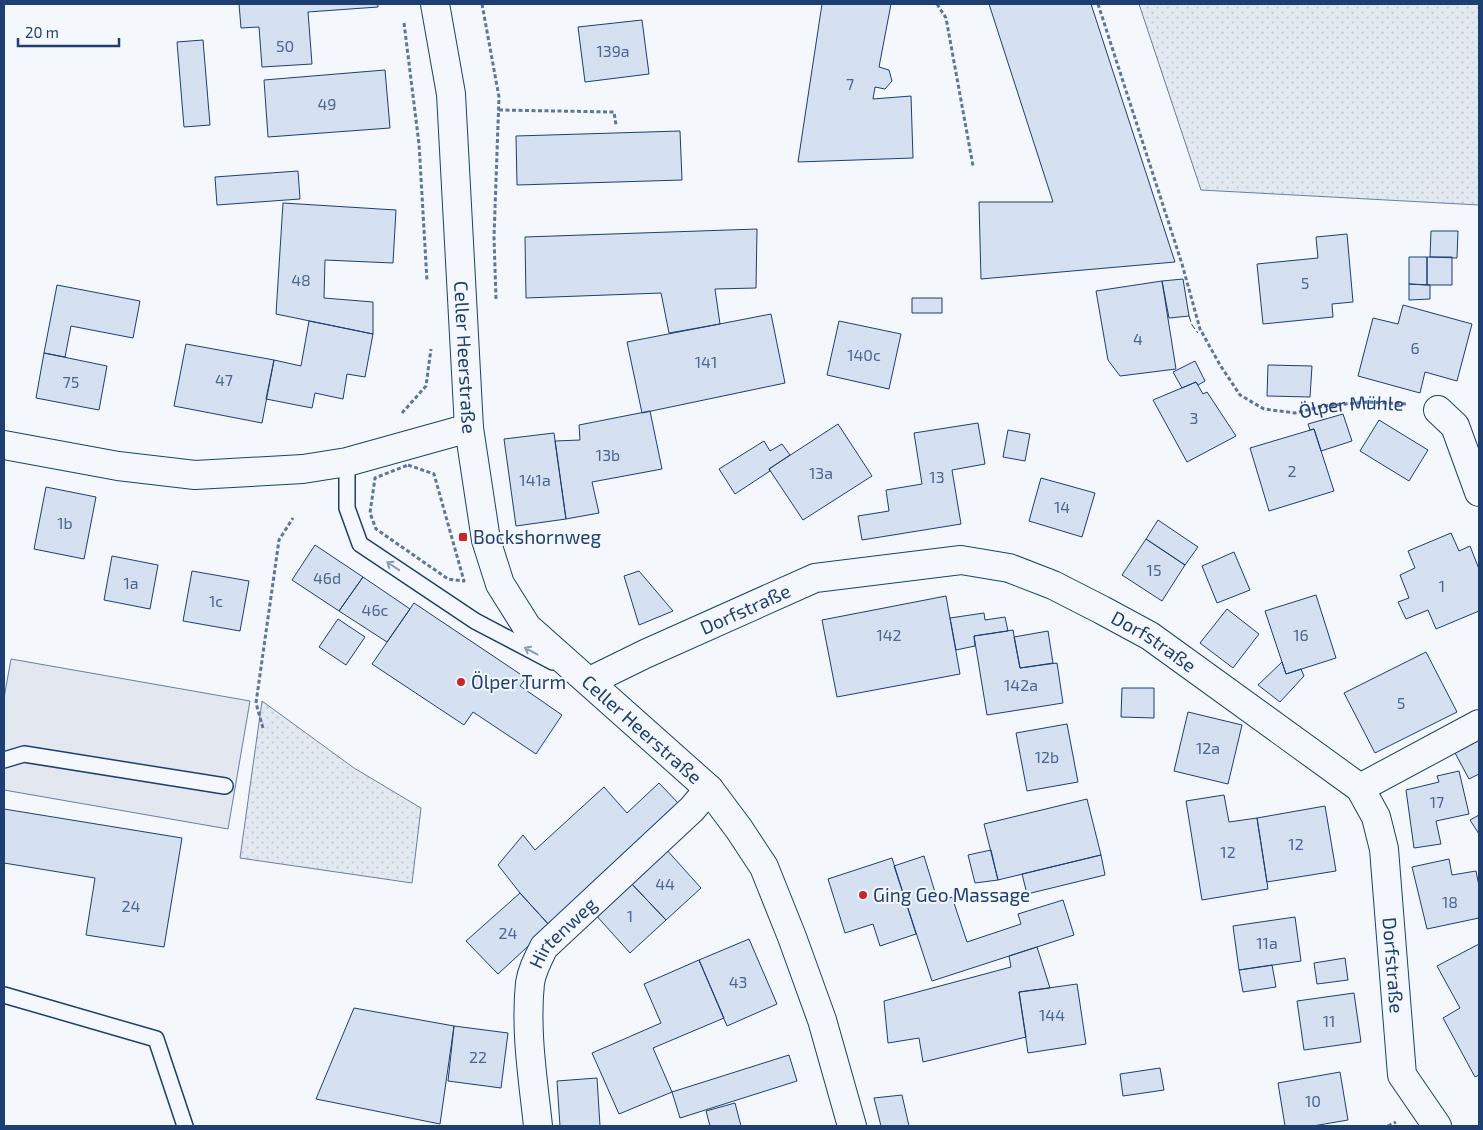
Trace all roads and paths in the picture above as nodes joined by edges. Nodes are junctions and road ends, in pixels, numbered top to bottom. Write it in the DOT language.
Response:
graph roads {
  1 [pos="435,4"];
  2 [pos="482,4"];
  3 [pos="937,4"];
  4 [pos="1098,4"];
  5 [pos="404,22"];
  6 [pos="499,110"];
  7 [pos="616,126"];
  8 [pos="973,166"];
  9 [pos="427,282"];
  10 [pos="496,301"];
  11 [pos="430,341"];
  12 [pos="1438,410"];
  13 [pos="394,416"];
  14 [pos="469,428"];
  15 [pos="4,445"];
  16 [pos="346,462"];
  17 [pos="1479,492"];
  18 [pos="293,518"];
  19 [pos="464,580"];
  20 [pos="590,681"];
  21 [pos="1479,724"];
  22 [pos="263,728"];
  23 [pos="4,760"];
  24 [pos="225,786"];
  25 [pos="1360,788"];
  26 [pos="709,789"];
  27 [pos="4,995"];
  28 [pos="185,1126"];
  29 [pos="538,1126"];
  30 [pos="852,1126"];
  31 [pos="1437,1126"];
  1 -- 14 [label="street, Celler Heerstraße"];
  2 -- 6 [label="path"];
  3 -- 8 [label="path"];
  4 -- 12 [label="path, Ölper Mühle"];
  5 -- 9 [label="path"];
  6 -- 7 [label="path"];
  6 -- 10 [label="path"];
  11 -- 13 [label="path"];
  12 -- 17 [label="street"];
  14 -- 16 [label="street"];
  14 -- 20 [label="street, Celler Heerstraße"];
  15 -- 16 [label="street"];
  20 -- 16 [label="lane, one-way"];
  18 -- 22 [label="path"];
  19 -- 19 [label="path"];
  20 -- 25 [label="street, Dorfstraße"];
  20 -- 26 [label="street, Celler Heerstraße"];
  21 -- 25 [label="street"];
  23 -- 24 [label="lane"];
  25 -- 31 [label="street, Dorfstraße"];
  26 -- 29 [label="street, Hirtenweg"];
  26 -- 30 [label="street, Celler Heerstraße"];
  27 -- 28 [label="lane"];
}
